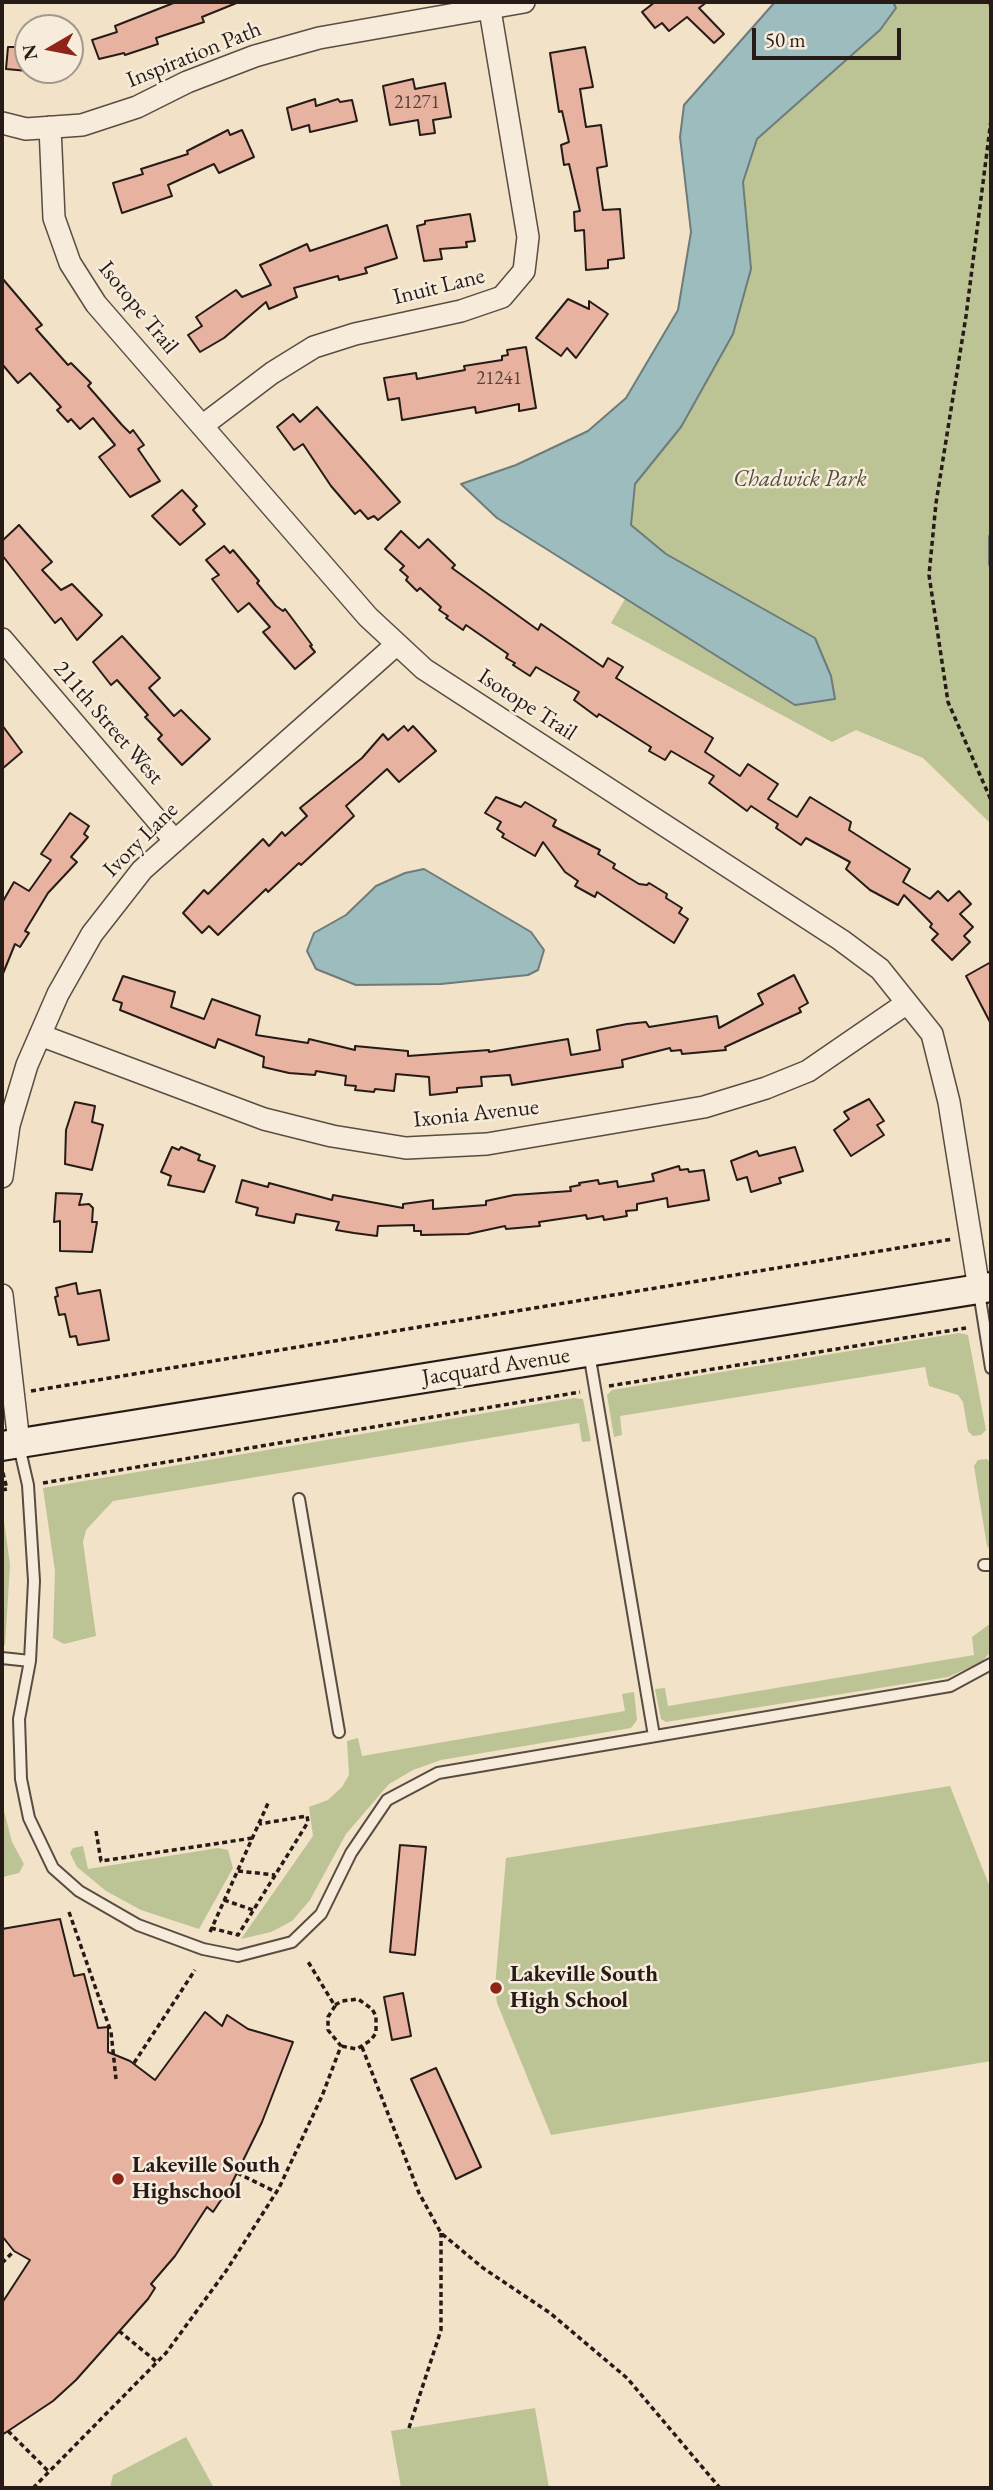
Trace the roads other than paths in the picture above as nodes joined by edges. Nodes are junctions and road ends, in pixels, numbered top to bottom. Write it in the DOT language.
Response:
graph roads {
  1 [pos="524,2"];
  2 [pos="490,10"];
  3 [pos="2,123"];
  4 [pos="50,127"];
  5 [pos="202,426"];
  6 [pos="2,639"];
  7 [pos="397,644"];
  8 [pos="176,841"];
  9 [pos="907,1003"];
  10 [pos="40,1035"];
  11 [pos="2,1177"];
  12 [pos="985,1288"];
  13 [pos="2,1295"];
  14 [pos="589,1352"];
  15 [pos="991,1368"];
  16 [pos="10,1445"];
  17 [pos="299,1499"];
  18 [pos="2,1658"];
  19 [pos="30,1661"];
  20 [pos="991,1664"];
  21 [pos="339,1732"];
  22 [pos="654,1736"];
  1 -- 2 [label="street, Inspiration Path"];
  2 -- 4 [label="street, Inspiration Path"];
  2 -- 5 [label="street, Inuit Lane"];
  3 -- 4 [label="street, Inspiration Path"];
  4 -- 5 [label="street, Isotope Trail"];
  5 -- 7 [label="street, Isotope Trail"];
  6 -- 8 [label="street, 211th Street West"];
  7 -- 8 [label="street, Ivory Lane"];
  7 -- 9 [label="street, Isotope Trail"];
  8 -- 10 [label="street, Ivory Lane"];
  9 -- 10 [label="street, Ixonia Avenue"];
  9 -- 12 [label="street, Isotope Trail"];
  10 -- 11 [label="street, Ivory Lane"];
  12 -- 14 [label="street, Jacquard Avenue"];
  12 -- 15 [label="lane"];
  13 -- 16 [label="street"];
  14 -- 16 [label="street, Jacquard Avenue"];
  14 -- 22 [label="lane"];
  16 -- 19 [label="lane"];
  17 -- 21 [label="lane"];
  18 -- 19 [label="lane"];
  19 -- 22 [label="lane"];
  20 -- 22 [label="lane"];
}
